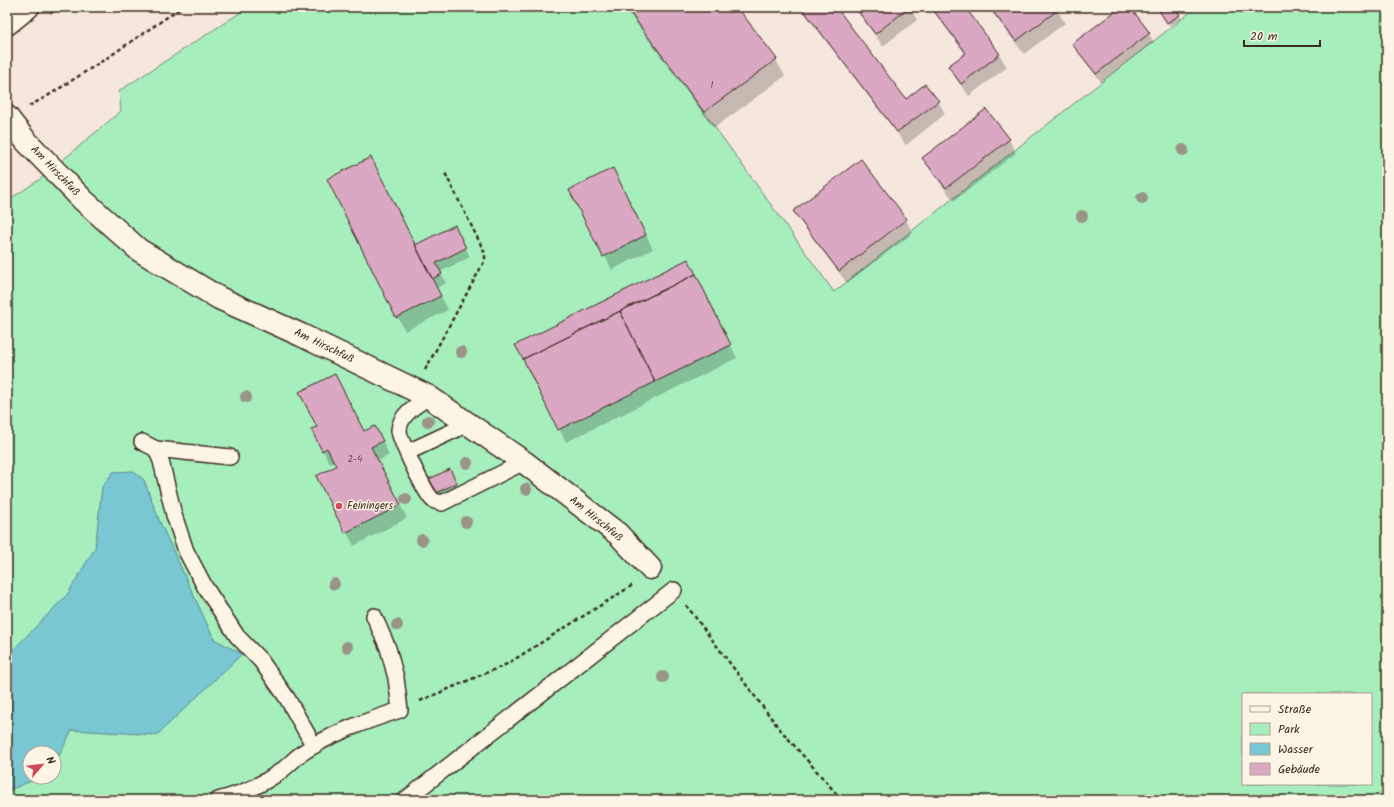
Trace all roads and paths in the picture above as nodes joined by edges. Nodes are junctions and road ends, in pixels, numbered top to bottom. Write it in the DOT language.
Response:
graph roads {
  1 [pos="28,7"];
  2 [pos="182,7"];
  3 [pos="7,24"];
  4 [pos="7,117"];
  5 [pos="445,173"];
  6 [pos="422,393"];
  7 [pos="468,424"];
  8 [pos="142,442"];
  9 [pos="156,449"];
  10 [pos="408,452"];
  11 [pos="230,457"];
  12 [pos="524,462"];
  13 [pos="650,568"];
  14 [pos="674,590"];
  15 [pos="374,616"];
  16 [pos="400,710"];
  17 [pos="314,746"];
  18 [pos="218,800"];
  19 [pos="405,800"];
  20 [pos="842,800"];
  1 -- 3 [label="street"];
  2 -- 4 [label="path"];
  4 -- 6 [label="street, Am Hirschfuß"];
  5 -- 6 [label="path"];
  6 -- 7 [label="street, Am Hirschfuß"];
  6 -- 10 [label="lane"];
  7 -- 10 [label="lane"];
  7 -- 12 [label="street, Am Hirschfuß"];
  8 -- 9 [label="lane"];
  9 -- 11 [label="lane"];
  9 -- 17 [label="lane"];
  10 -- 12 [label="lane"];
  12 -- 13 [label="street, Am Hirschfuß"];
  13 -- 16 [label="path"];
  14 -- 19 [label="lane"];
  14 -- 20 [label="path"];
  15 -- 16 [label="lane"];
  16 -- 17 [label="lane"];
  17 -- 18 [label="lane"];
}
